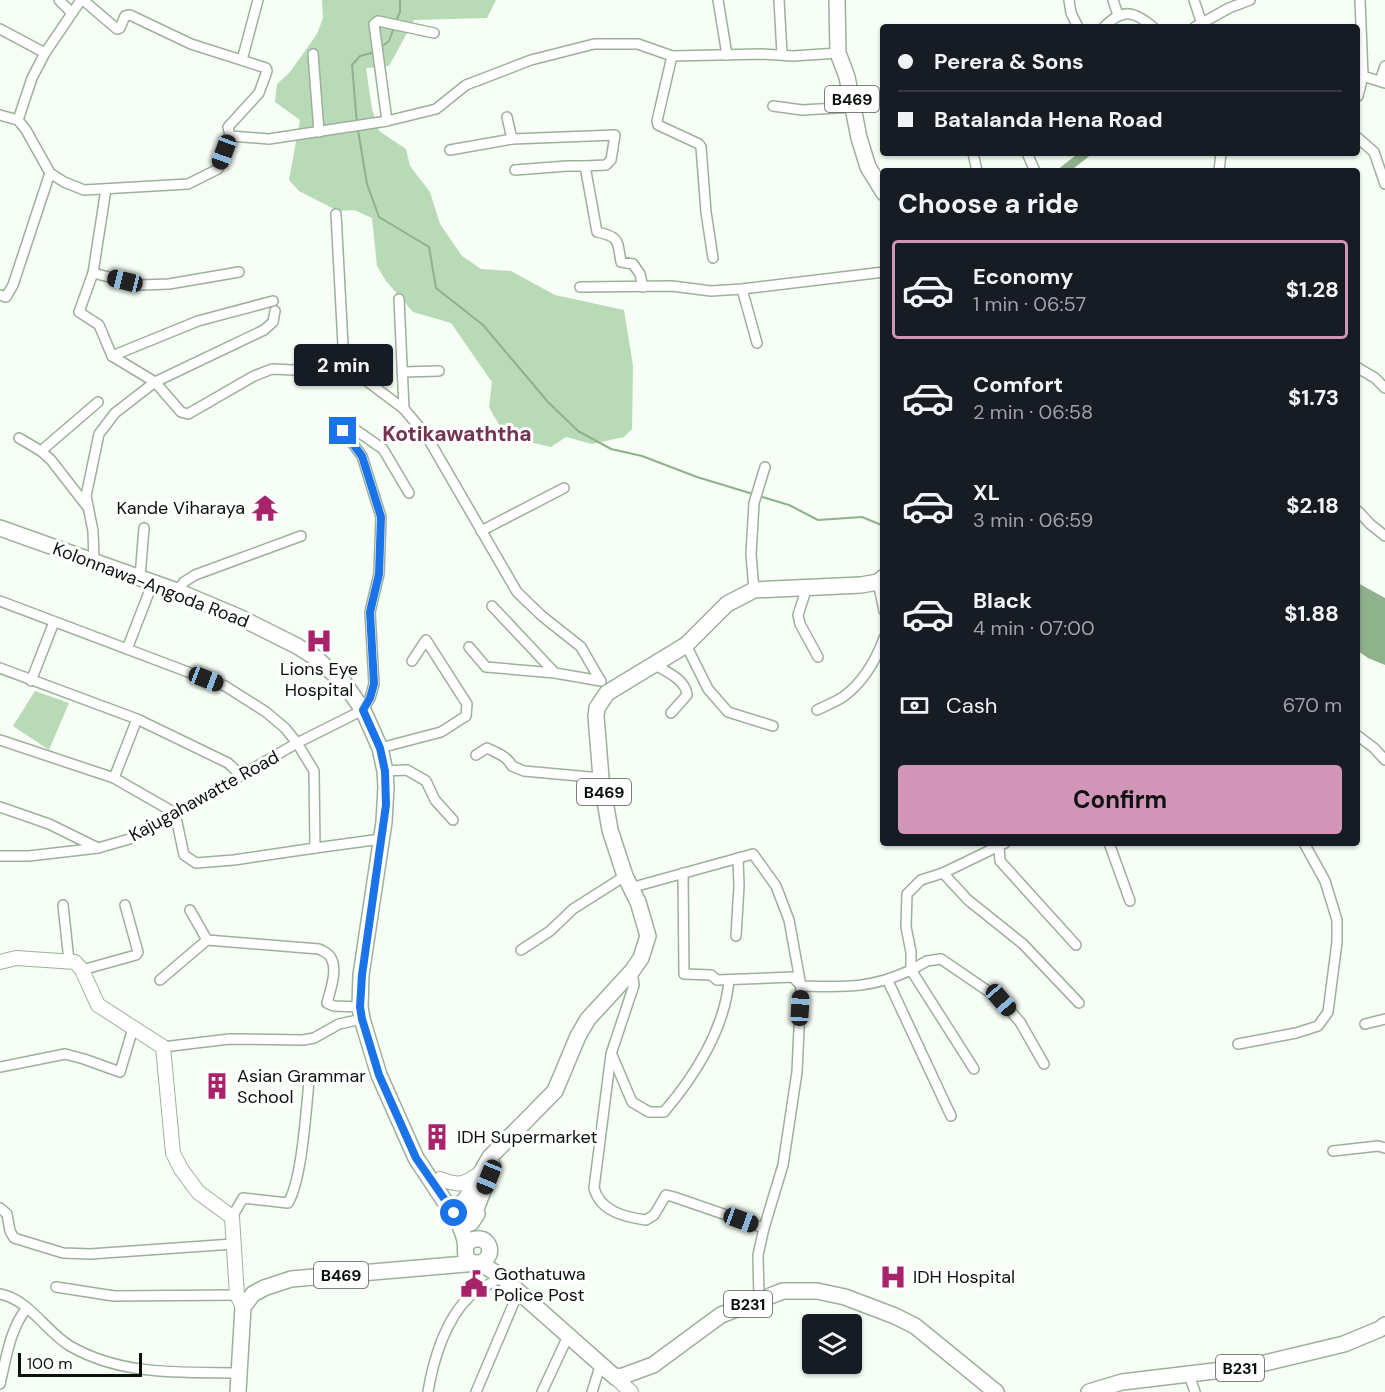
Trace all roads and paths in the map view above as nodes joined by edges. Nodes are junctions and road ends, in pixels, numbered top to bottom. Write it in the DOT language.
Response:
graph roads {
  1 [pos="59,0"];
  2 [pos="82,0"];
  3 [pos="258,0"];
  4 [pos="718,0"];
  5 [pos="779,0"];
  6 [pos="837,0"];
  7 [pos="1069,0"];
  8 [pos="1113,0"];
  9 [pos="1194,0"];
  10 [pos="1250,0"];
  11 [pos="1360,0"];
  12 [pos="1228,4"];
  13 [pos="72,14"];
  14 [pos="1118,15"];
  15 [pos="1076,24"];
  16 [pos="1108,24"];
  17 [pos="1150,24"];
  18 [pos="1199,24"];
  19 [pos="1200,24"];
  20 [pos="0,29"];
  21 [pos="434,33"];
  22 [pos="45,53"];
  23 [pos="838,53"];
  24 [pos="313,54"];
  25 [pos="782,54"];
  26 [pos="727,55"];
  27 [pos="672,56"];
  28 [pos="242,60"];
  29 [pos="1385,66"];
  30 [pos="1363,76"];
  31 [pos="1382,82"];
  32 [pos="1360,88"];
  33 [pos="880,98"];
  34 [pos="773,106"];
  35 [pos="854,107"];
  36 [pos="0,115"];
  37 [pos="507,117"];
  38 [pos="18,120"];
  39 [pos="387,121"];
  40 [pos="319,132"];
  41 [pos="230,136"];
  42 [pos="512,139"];
  43 [pos="1360,140"];
  44 [pos="450,150"];
  45 [pos="585,166"];
  46 [pos="515,171"];
  47 [pos="50,173"];
  48 [pos="1385,184"];
  49 [pos="880,186"];
  50 [pos="106,189"];
  51 [pos="336,214"];
  52 [pos="713,258"];
  53 [pos="239,272"];
  54 [pos="880,272"];
  55 [pos="93,273"];
  56 [pos="580,287"];
  57 [pos="643,287"];
  58 [pos="742,289"];
  59 [pos="0,295"];
  60 [pos="399,299"];
  61 [pos="757,343"];
  62 [pos="112,356"];
  63 [pos="344,364"];
  64 [pos="1360,369"];
  65 [pos="439,371"];
  66 [pos="402,372"];
  67 [pos="155,382"];
  68 [pos="1385,388"];
  69 [pos="98,402"];
  70 [pos="404,409"];
  71 [pos="19,438"];
  72 [pos="41,451"];
  73 [pos="765,468"];
  74 [pos="564,488"];
  75 [pos="409,493"];
  76 [pos="89,509"];
  77 [pos="1360,513"];
  78 [pos="0,528"];
  79 [pos="144,528"];
  80 [pos="482,531"];
  81 [pos="302,536"];
  82 [pos="1385,536"];
  83 [pos="94,561"];
  84 [pos="880,579"];
  85 [pos="146,580"];
  86 [pos="807,587"];
  87 [pos="754,590"];
  88 [pos="177,591"];
  89 [pos="0,601"];
  90 [pos="492,606"];
  91 [pos="54,622"];
  92 [pos="686,645"];
  93 [pos="469,647"];
  94 [pos="880,648"];
  95 [pos="127,649"];
  96 [pos="818,657"];
  97 [pos="412,661"];
  98 [pos="655,665"];
  99 [pos="0,668"];
  100 [pos="555,673"];
  101 [pos="31,681"];
  102 [pos="604,687"];
  103 [pos="363,710"];
  104 [pos="817,710"];
  105 [pos="671,713"];
  106 [pos="137,719"];
  107 [pos="773,726"];
  108 [pos="1360,738"];
  109 [pos="0,740"];
  110 [pos="297,743"];
  111 [pos="380,748"];
  112 [pos="476,755"];
  113 [pos="1385,760"];
  114 [pos="385,771"];
  115 [pos="242,776"];
  116 [pos="114,778"];
  117 [pos="601,778"];
  118 [pos="0,807"];
  119 [pos="175,813"];
  120 [pos="453,820"];
  121 [pos="381,839"];
  122 [pos="1000,846"];
  123 [pos="1002,846"];
  124 [pos="1110,846"];
  125 [pos="1306,846"];
  126 [pos="98,848"];
  127 [pos="315,848"];
  128 [pos="0,856"];
  129 [pos="738,858"];
  130 [pos="683,873"];
  131 [pos="943,873"];
  132 [pos="628,882"];
  133 [pos="1130,901"];
  134 [pos="63,905"];
  135 [pos="125,905"];
  136 [pos="190,910"];
  137 [pos="736,936"];
  138 [pos="207,940"];
  139 [pos="1076,945"];
  140 [pos="521,950"];
  141 [pos="69,961"];
  142 [pos="0,963"];
  143 [pos="82,970"];
  144 [pos="910,970"];
  145 [pos="632,971"];
  146 [pos="160,980"];
  147 [pos="729,980"];
  148 [pos="888,981"];
  149 [pos="801,986"];
  150 [pos="1079,1004"];
  151 [pos="361,1013"];
  152 [pos="1385,1019"];
  153 [pos="1365,1024"];
  154 [pos="133,1028"];
  155 [pos="1238,1044"];
  156 [pos="163,1047"];
  157 [pos="611,1054"];
  158 [pos="1044,1064"];
  159 [pos="0,1067"];
  160 [pos="974,1069"];
  161 [pos="309,1081"];
  162 [pos="951,1116"];
  163 [pos="411,1144"];
  164 [pos="1385,1148"];
  165 [pos="500,1149"];
  166 [pos="1333,1151"];
  167 [pos="479,1174"];
  168 [pos="441,1179"];
  169 [pos="0,1208"];
  170 [pos="465,1211"];
  171 [pos="232,1217"];
  172 [pos="764,1228"];
  173 [pos="233,1244"];
  174 [pos="487,1245"];
  175 [pos="465,1246"];
  176 [pos="478,1263"];
  177 [pos="440,1266"];
  178 [pos="502,1277"];
  179 [pos="56,1287"];
  180 [pos="518,1293"];
  181 [pos="0,1294"];
  182 [pos="759,1299"];
  183 [pos="240,1301"];
  184 [pos="27,1308"];
  185 [pos="1385,1325"];
  186 [pos="569,1334"];
  187 [pos="601,1363"];
  188 [pos="237,1373"];
  189 [pos="1189,1375"];
  190 [pos="615,1377"];
  191 [pos="0,1384"];
  192 [pos="238,1392"];
  193 [pos="428,1392"];
  194 [pos="476,1392"];
  195 [pos="542,1392"];
  196 [pos="592,1392"];
  197 [pos="631,1392"];
  198 [pos="996,1392"];
  199 [pos="1089,1392"];
  200 [pos="1195,1392"];
  1 -- 13 [label="street"];
  2 -- 13 [label="street"];
  2 -- 28 [label="street"];
  3 -- 28 [label="street"];
  4 -- 26 [label="street"];
  5 -- 25 [label="street"];
  6 -- 23 [label="main road, B469"];
  7 -- 15 [label="street"];
  8 -- 14 [label="street"];
  9 -- 18 [label="street"];
  10 -- 12 [label="street"];
  11 -- 30 [label="street"];
  12 -- 19 [label="street"];
  13 -- 22 [label="street"];
  14 -- 16 [label="street"];
  14 -- 17 [label="street"];
  20 -- 22 [label="street"];
  21 -- 39 [label="street"];
  22 -- 38 [label="street"];
  23 -- 25 [label="street"];
  23 -- 35 [label="main road, B469"];
  24 -- 40 [label="street"];
  25 -- 26 [label="street"];
  26 -- 27 [label="street"];
  27 -- 39 [label="street"];
  27 -- 52 [label="street"];
  28 -- 41 [label="street"];
  29 -- 31 [label="street"];
  30 -- 31 [label="street"];
  30 -- 32 [label="street"];
  33 -- 35 [label="street"];
  34 -- 35 [label="street"];
  35 -- 49 [label="main road, B469"];
  36 -- 38 [label="street"];
  37 -- 42 [label="street"];
  38 -- 47 [label="street"];
  39 -- 40 [label="street"];
  40 -- 41 [label="street"];
  41 -- 50 [label="street"];
  42 -- 44 [label="street"];
  42 -- 45 [label="street"];
  43 -- 48 [label="street"];
  45 -- 46 [label="street"];
  45 -- 57 [label="street"];
  47 -- 50 [label="street"];
  47 -- 59 [label="street"];
  50 -- 55 [label="street"];
  51 -- 63 [label="street"];
  53 -- 55 [label="street"];
  54 -- 58 [label="street"];
  55 -- 62 [label="street"];
  56 -- 57 [label="street"];
  57 -- 58 [label="street"];
  58 -- 61 [label="street"];
  60 -- 66 [label="street"];
  62 -- 67 [label="street"];
  62 -- 67 [label="street"];
  63 -- 67 [label="street"];
  63 -- 70 [label="street"];
  64 -- 68 [label="street"];
  65 -- 66 [label="street"];
  66 -- 70 [label="street"];
  67 -- 76 [label="street"];
  69 -- 72 [label="street"];
  70 -- 80 [label="street"];
  71 -- 72 [label="street"];
  72 -- 76 [label="street"];
  73 -- 87 [label="street"];
  74 -- 80 [label="street"];
  75 -- 103 [label="street"];
  76 -- 83 [label="street"];
  77 -- 82 [label="street"];
  78 -- 83 [label="main road, Kolonnawa-Angoda Road"];
  79 -- 85 [label="street"];
  80 -- 102 [label="street"];
  81 -- 88 [label="street"];
  83 -- 85 [label="main road, Kolonnawa-Angoda Road"];
  84 -- 86 [label="main road"];
  85 -- 88 [label="main road, Kolonnawa-Angoda Road"];
  85 -- 95 [label="street"];
  86 -- 87 [label="main road"];
  86 -- 96 [label="street"];
  87 -- 92 [label="main road"];
  88 -- 103 [label="main road, Kolonnawa-Angoda Road"];
  89 -- 91 [label="street"];
  90 -- 100 [label="street"];
  91 -- 95 [label="street"];
  91 -- 101 [label="street"];
  92 -- 98 [label="main road"];
  92 -- 107 [label="street"];
  93 -- 100 [label="street"];
  94 -- 104 [label="street"];
  95 -- 110 [label="street"];
  97 -- 111 [label="street"];
  98 -- 102 [label="main road"];
  98 -- 105 [label="street"];
  99 -- 101 [label="street"];
  100 -- 102 [label="street"];
  101 -- 106 [label="street"];
  102 -- 117 [label="main road, B469"];
  103 -- 110 [label="street, Kajugahawatte Road"];
  103 -- 111 [label="main road, Kolonnawa-Angoda Road"];
  106 -- 115 [label="street"];
  106 -- 116 [label="street"];
  108 -- 113 [label="street"];
  109 -- 116 [label="street"];
  110 -- 115 [label="street, Kajugahawatte Road"];
  110 -- 127 [label="street"];
  111 -- 114 [label="main road, Kolonnawa-Angoda Road"];
  112 -- 117 [label="street"];
  114 -- 120 [label="street"];
  114 -- 121 [label="main road, Kolonnawa-Angoda Road"];
  115 -- 119 [label="street, Kajugahawatte Road"];
  116 -- 119 [label="street"];
  117 -- 132 [label="main road, B469"];
  118 -- 126 [label="street"];
  119 -- 126 [label="street, Kajugahawatte Road"];
  119 -- 127 [label="street"];
  121 -- 127 [label="street"];
  121 -- 151 [label="main road, Kolonnawa-Angoda Road"];
  122 -- 131 [label="street"];
  123 -- 139 [label="street"];
  124 -- 133 [label="street"];
  125 -- 155 [label="street"];
  126 -- 128 [label="street, Kajugahawatte Road"];
  129 -- 130 [label="street"];
  129 -- 137 [label="street"];
  129 -- 149 [label="street"];
  130 -- 132 [label="street"];
  130 -- 147 [label="street"];
  131 -- 144 [label="street"];
  131 -- 150 [label="street"];
  132 -- 140 [label="street"];
  132 -- 145 [label="main road, B469"];
  134 -- 141 [label="street"];
  135 -- 143 [label="street"];
  136 -- 138 [label="street"];
  138 -- 146 [label="street"];
  138 -- 151 [label="street"];
  141 -- 142 [label="street"];
  141 -- 143 [label="street"];
  143 -- 154 [label="street"];
  144 -- 148 [label="street"];
  144 -- 158 [label="street"];
  144 -- 160 [label="street"];
  145 -- 157 [label="street"];
  145 -- 165 [label="main road, B469"];
  147 -- 149 [label="street"];
  147 -- 157 [label="street"];
  148 -- 149 [label="street"];
  148 -- 162 [label="street"];
  149 -- 172 [label="street"];
  151 -- 156 [label="street"];
  151 -- 163 [label="main road, Kolonnawa-Angoda Road"];
  152 -- 153 [label="street"];
  154 -- 156 [label="street"];
  154 -- 159 [label="street"];
  156 -- 171 [label="street"];
  157 -- 172 [label="street"];
  161 -- 171 [label="street"];
  163 -- 168 [label="main road, Kolonnawa-Angoda Road"];
  163 -- 170 [label="main road, Kolonnawa-Angoda Road"];
  164 -- 166 [label="street"];
  165 -- 167 [label="main road, B469"];
  165 -- 170 [label="main road, B469"];
  167 -- 168 [label="street"];
  167 -- 170 [label="main road, B469"];
  168 -- 170 [label="main road, Kolonnawa-Angoda Road"];
  169 -- 173 [label="street"];
  170 -- 174 [label="main road"];
  170 -- 175 [label="main road"];
  171 -- 173 [label="street"];
  172 -- 182 [label="street"];
  173 -- 183 [label="street"];
  174 -- 175 [label="main road"];
  174 -- 176 [label="main road"];
  174 -- 178 [label="main road"];
  175 -- 176 [label="main road"];
  175 -- 177 [label="main road"];
  176 -- 177 [label="main road, B469"];
  176 -- 178 [label="main road"];
  177 -- 183 [label="main road, B469"];
  178 -- 180 [label="main road"];
  178 -- 193 [label="street"];
  179 -- 183 [label="street"];
  180 -- 186 [label="main road"];
  180 -- 194 [label="street"];
  181 -- 184 [label="street"];
  182 -- 190 [label="main road, B231"];
  182 -- 198 [label="main road, B231"];
  183 -- 188 [label="main road"];
  184 -- 188 [label="street"];
  184 -- 191 [label="street"];
  185 -- 189 [label="main road, B231"];
  186 -- 187 [label="main road"];
  186 -- 195 [label="street"];
  187 -- 190 [label="main road"];
  187 -- 196 [label="street"];
  188 -- 192 [label="main road"];
  189 -- 199 [label="main road, B231"];
  189 -- 200 [label="street"];
  190 -- 197 [label="street"];
}
